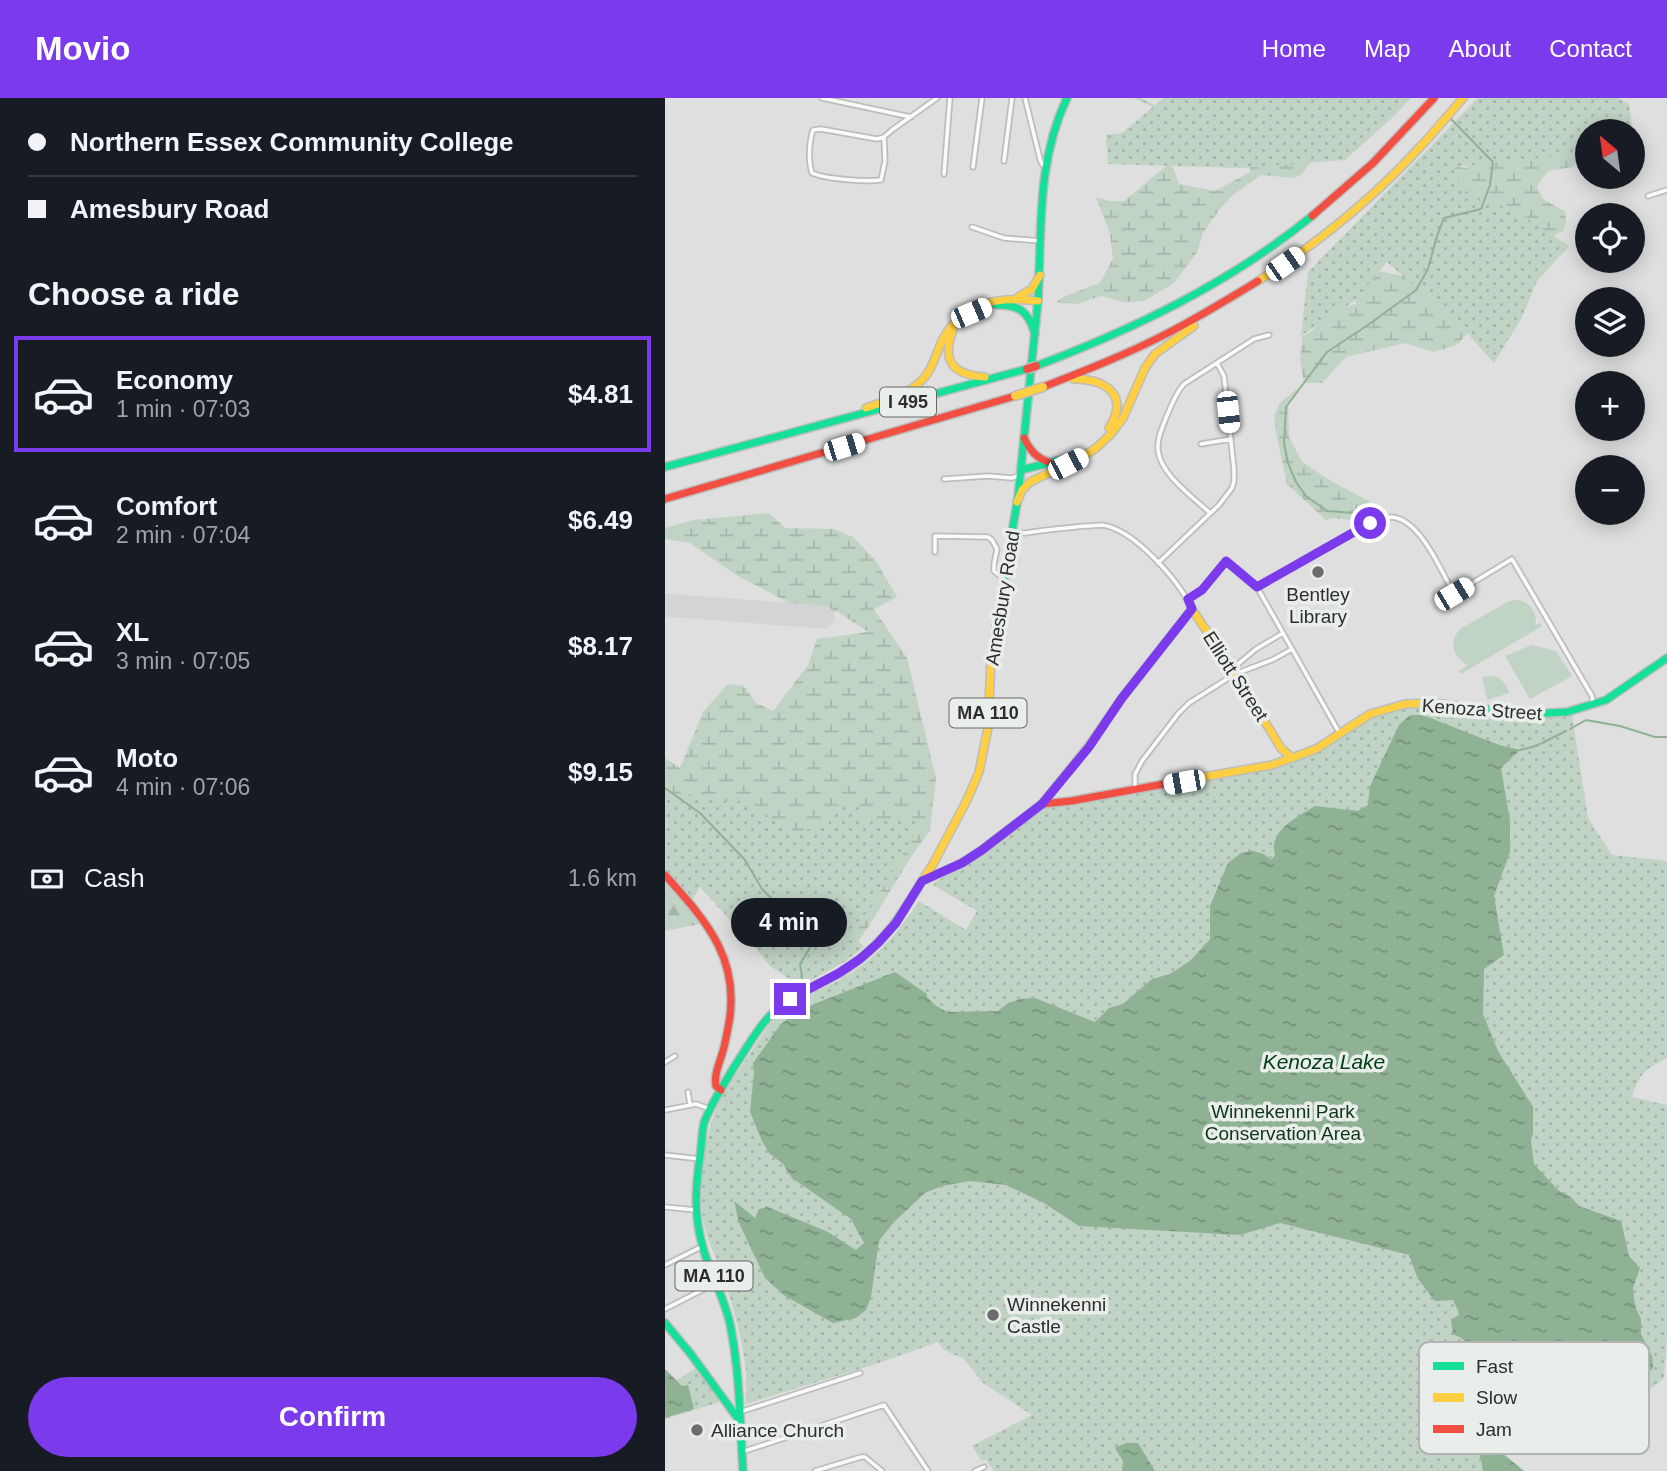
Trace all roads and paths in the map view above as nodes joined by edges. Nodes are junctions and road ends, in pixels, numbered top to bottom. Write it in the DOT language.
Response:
graph roads {
  1 [pos="822,98"];
  2 [pos="937,98"];
  3 [pos="950,98"];
  4 [pos="982,98"];
  5 [pos="1012,98"];
  6 [pos="1025,98"];
  7 [pos="1067,98"];
  8 [pos="1434,98"];
  9 [pos="1463,98"];
  10 [pos="911,117"];
  11 [pos="884,137"];
  12 [pos="1004,162"];
  13 [pos="973,167"];
  14 [pos="1046,167"];
  15 [pos="944,173"];
  16 [pos="1667,190"];
  17 [pos="1648,196"];
  18 [pos="972,227"];
  19 [pos="1041,241"];
  20 [pos="1040,275"];
  21 [pos="1015,298"];
  22 [pos="1038,301"];
  23 [pos="1219,307"];
  24 [pos="1019,308"];
  25 [pos="1035,334"];
  26 [pos="1269,335"];
  27 [pos="1217,363"];
  28 [pos="1009,375"];
  29 [pos="1066,379"];
  30 [pos="790,434"];
  31 [pos="1024,438"];
  32 [pos="1231,439"];
  33 [pos="1201,444"];
  34 [pos="1052,463"];
  35 [pos="665,467"];
  36 [pos="1048,472"];
  37 [pos="1021,473"];
  38 [pos="944,479"];
  39 [pos="665,499"];
  40 [pos="1017,502"];
  41 [pos="1210,513"];
  42 [pos="1013,533"];
  43 [pos="935,552"];
  44 [pos="1158,563"];
  45 [pos="1005,579"];
  46 [pos="1257,587"];
  47 [pos="1188,599"];
  48 [pos="1192,609"];
  49 [pos="1283,633"];
  50 [pos="1293,649"];
  51 [pos="1667,658"];
  52 [pos="1233,671"];
  53 [pos="1588,706"];
  54 [pos="1340,734"];
  55 [pos="1282,748"];
  56 [pos="1292,758"];
  57 [pos="1272,765"];
  58 [pos="1135,790"];
  59 [pos="1042,804"];
  60 [pos="935,859"];
  61 [pos="943,871"];
  62 [pos="665,876"];
  63 [pos="922,881"];
  64 [pos="675,1056"];
  65 [pos="665,1062"];
  66 [pos="722,1088"];
  67 [pos="688,1092"];
  68 [pos="689,1104"];
  69 [pos="710,1109"];
  70 [pos="665,1110"];
  71 [pos="665,1155"];
  72 [pos="700,1159"];
  73 [pos="665,1207"];
  74 [pos="696,1210"];
  75 [pos="702,1246"];
  76 [pos="665,1265"];
  77 [pos="717,1283"];
  78 [pos="665,1309"];
  79 [pos="665,1323"];
  80 [pos="860,1373"];
  81 [pos="740,1412"];
  82 [pos="740,1423"];
  83 [pos="742,1452"];
  84 [pos="983,1467"];
  85 [pos="743,1471"];
  86 [pos="818,1471"];
  87 [pos="882,1471"];
  88 [pos="928,1471"];
  89 [pos="975,1471"];
  1 -- 10 [label="street"];
  2 -- 10 [label="street"];
  3 -- 15 [label="street"];
  4 -- 13 [label="street"];
  5 -- 12 [label="street"];
  6 -- 14 [label="street"];
  7 -- 14 [label="main road, Amesbury Road / MA 110"];
  8 -- 28 [label="main road, I 495, bridge"];
  9 -- 23 [label="main road, I 495"];
  10 -- 11 [label="street"];
  11 -- 11 [label="street"];
  14 -- 19 [label="main road, Amesbury Road / MA 110"];
  16 -- 17 [label="street"];
  18 -- 19 [label="street"];
  19 -- 20 [label="main road, Amesbury Road / MA 110"];
  20 -- 21 [label="main road"];
  20 -- 22 [label="main road, Amesbury Road / MA 110"];
  21 -- 22 [label="main road"];
  21 -- 30 [label="main road"];
  22 -- 24 [label="main road"];
  22 -- 25 [label="main road, Amesbury Road / MA 110"];
  23 -- 29 [label="main road, I 495"];
  23 -- 36 [label="main road"];
  24 -- 25 [label="main road"];
  24 -- 28 [label="main road"];
  25 -- 31 [label="main road, Amesbury Road / MA 110"];
  26 -- 27 [label="street"];
  27 -- 32 [label="street"];
  27 -- 41 [label="street"];
  28 -- 30 [label="main road, I 495"];
  29 -- 34 [label="main road"];
  29 -- 39 [label="main road, I 495, bridge"];
  30 -- 35 [label="main road, I 495"];
  31 -- 34 [label="main road"];
  31 -- 37 [label="main road, Amesbury Road / MA 110"];
  32 -- 33 [label="street"];
  32 -- 41 [label="street"];
  34 -- 37 [label="main road"];
  36 -- 37 [label="main road"];
  36 -- 40 [label="main road"];
  37 -- 38 [label="street"];
  37 -- 40 [label="main road, Amesbury Road / MA 110"];
  40 -- 42 [label="main road, Amesbury Road / MA 110"];
  41 -- 44 [label="street"];
  42 -- 44 [label="street, Elliott Street"];
  42 -- 45 [label="main road, Amesbury Road / MA 110"];
  43 -- 45 [label="street"];
  44 -- 47 [label="street, Elliott Street"];
  45 -- 60 [label="main road, Amesbury Road / MA 110"];
  46 -- 47 [label="street"];
  46 -- 49 [label="street"];
  46 -- 53 [label="street"];
  47 -- 48 [label="street, Elliott Street"];
  48 -- 52 [label="main road, Elliott Street"];
  48 -- 59 [label="main road"];
  49 -- 50 [label="street"];
  49 -- 52 [label="street"];
  50 -- 52 [label="street"];
  50 -- 54 [label="street"];
  51 -- 53 [label="main road, Kenoza Street"];
  52 -- 55 [label="main road, Elliott Street"];
  52 -- 58 [label="street"];
  53 -- 54 [label="main road, Kenoza Street"];
  54 -- 56 [label="main road, Kenoza Street"];
  55 -- 56 [label="main road, Elliott Street"];
  55 -- 57 [label="main road"];
  56 -- 57 [label="main road, Kenoza Street"];
  57 -- 58 [label="main road, Kenoza Street"];
  58 -- 59 [label="main road, Kenoza Street"];
  59 -- 61 [label="main road"];
  60 -- 61 [label="main road"];
  60 -- 63 [label="main road, Amesbury Road / MA 110"];
  61 -- 63 [label="main road"];
  62 -- 66 [label="main road"];
  63 -- 66 [label="main road, Amesbury Road / MA 110"];
  64 -- 65 [label="street"];
  66 -- 69 [label="main road, MA 110"];
  67 -- 68 [label="street"];
  68 -- 69 [label="street"];
  68 -- 70 [label="street"];
  69 -- 72 [label="main road, MA 110"];
  71 -- 72 [label="street"];
  72 -- 74 [label="main road, MA 110"];
  73 -- 74 [label="street"];
  74 -- 75 [label="main road, MA 110"];
  75 -- 76 [label="street"];
  75 -- 77 [label="main road, MA 110"];
  77 -- 78 [label="street"];
  77 -- 81 [label="main road, MA 110"];
  79 -- 82 [label="main road"];
  80 -- 81 [label="street"];
  81 -- 82 [label="main road, MA 110"];
  82 -- 83 [label="main road, MA 110"];
  83 -- 85 [label="main road, MA 110"];
  83 -- 88 [label="street"];
  84 -- 89 [label="street"];
  86 -- 87 [label="street"];
}
